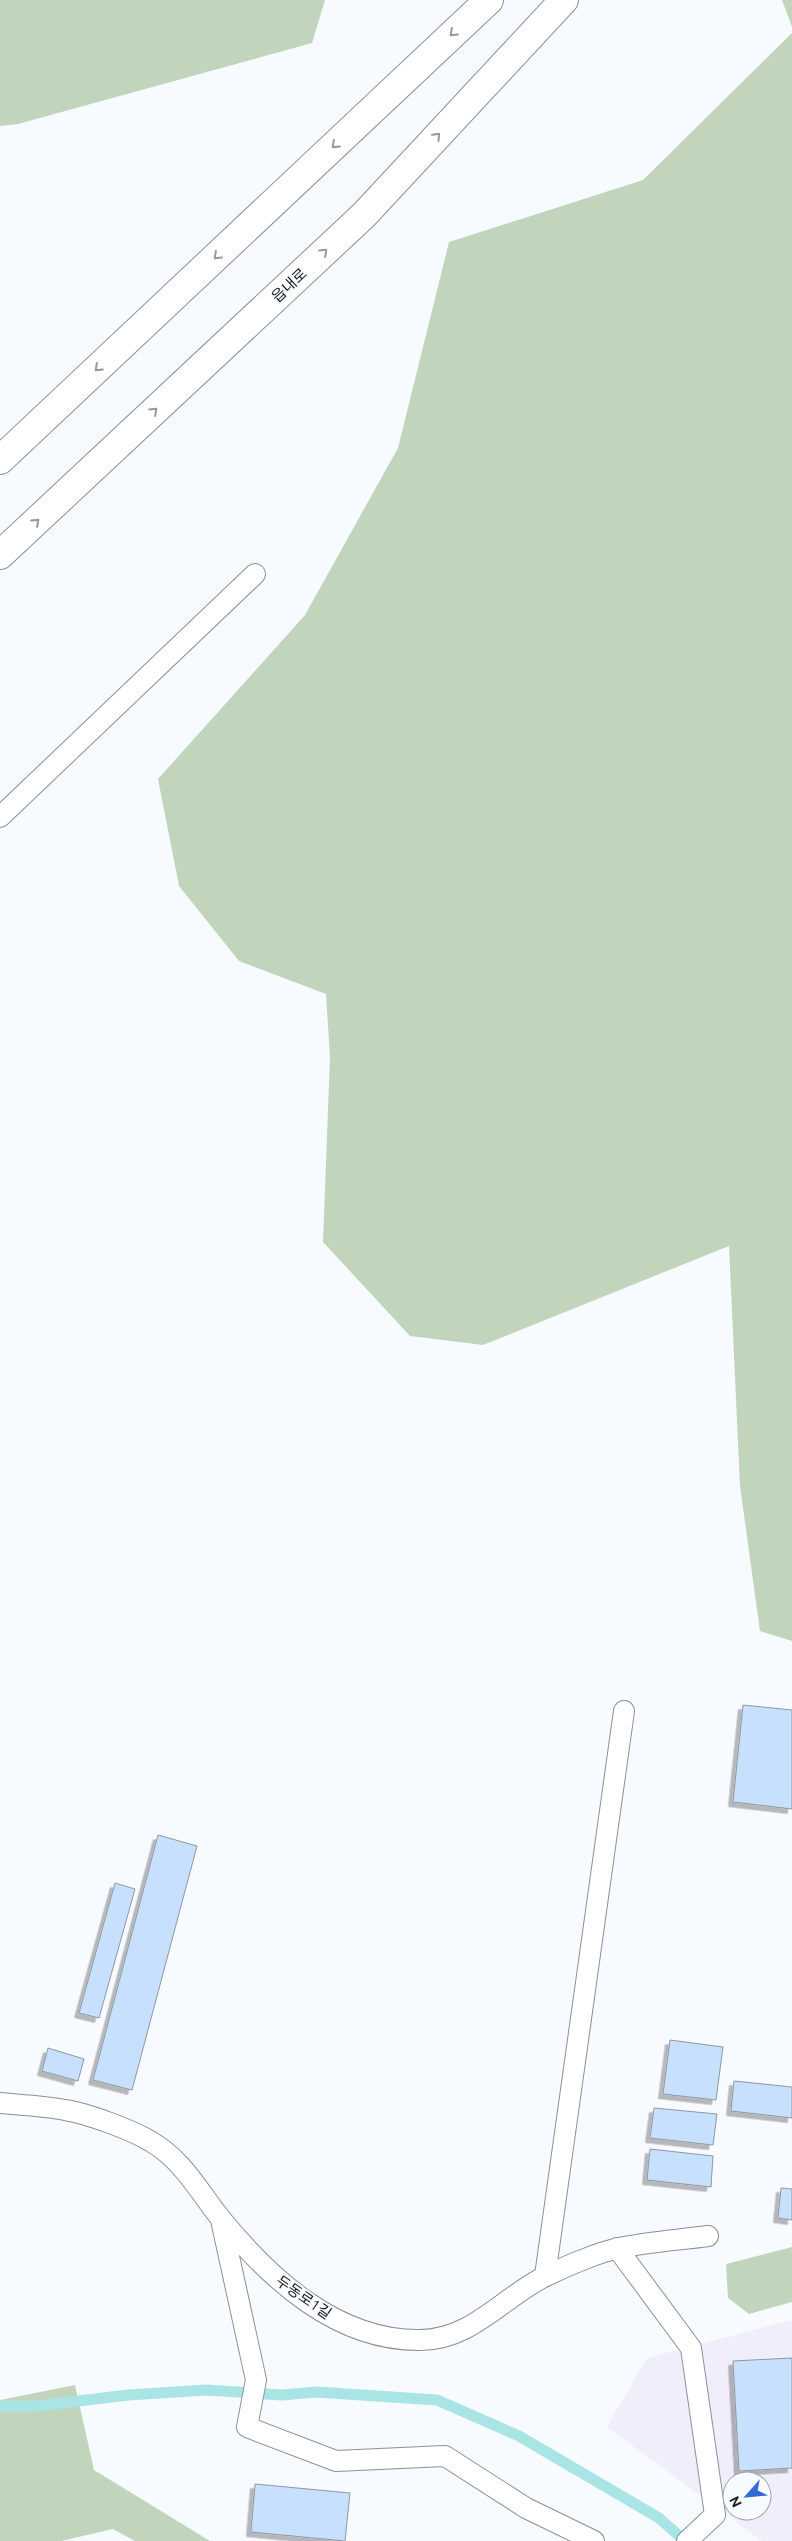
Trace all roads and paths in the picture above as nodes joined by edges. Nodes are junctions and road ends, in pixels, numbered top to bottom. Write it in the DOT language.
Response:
graph roads {
  1 [pos="489,0"];
  2 [pos="564,0"];
  3 [pos="0,460"];
  4 [pos="0,555"];
  5 [pos="255,574"];
  6 [pos="0,817"];
  7 [pos="624,1711"];
  8 [pos="0,2103"];
  9 [pos="221,2218"];
  10 [pos="708,2236"];
  11 [pos="617,2248"];
  12 [pos="545,2276"];
  13 [pos="594,2541"];
  14 [pos="687,2541"];
  1 -- 3 [label="street, one-way"];
  4 -- 2 [label="street, 읍내로, one-way"];
  5 -- 6 [label="lane"];
  7 -- 12 [label="lane"];
  8 -- 9 [label="lane, 두동로1길"];
  9 -- 12 [label="lane, 두동로1길"];
  9 -- 13 [label="lane"];
  10 -- 11 [label="lane, 두동로1길"];
  11 -- 12 [label="lane, 두동로1길"];
  11 -- 14 [label="lane"];
}
